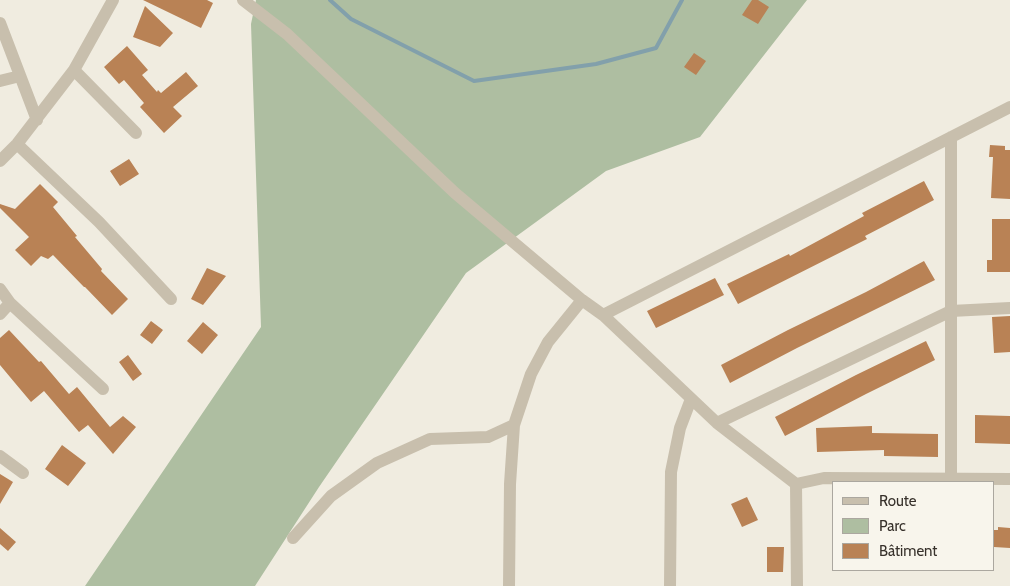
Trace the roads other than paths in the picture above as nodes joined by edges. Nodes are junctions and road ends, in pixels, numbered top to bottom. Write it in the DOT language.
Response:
graph roads {
  1 [pos="113,0"];
  2 [pos="243,0"];
  3 [pos="1,31"];
  4 [pos="74,70"];
  5 [pos="20,76"];
  6 [pos="0,81"];
  7 [pos="1010,107"];
  8 [pos="37,120"];
  9 [pos="136,133"];
  10 [pos="951,137"];
  11 [pos="18,144"];
  12 [pos="0,161"];
  13 [pos="0,289"];
  14 [pos="170,299"];
  15 [pos="582,300"];
  16 [pos="10,303"];
  17 [pos="1010,308"];
  18 [pos="951,311"];
  19 [pos="0,314"];
  20 [pos="603,316"];
  21 [pos="103,389"];
  22 [pos="692,399"];
  23 [pos="718,423"];
  24 [pos="514,425"];
  25 [pos="0,456"];
  26 [pos="23,473"];
  27 [pos="951,478"];
  28 [pos="1010,479"];
  29 [pos="796,484"];
  30 [pos="293,538"];
  31 [pos="509,586"];
  32 [pos="670,586"];
  33 [pos="797,586"];
  1 -- 4 [label="street"];
  2 -- 15 [label="street"];
  3 -- 5 [label="street"];
  4 -- 8 [label="street"];
  4 -- 9 [label="street"];
  5 -- 6 [label="street"];
  5 -- 8 [label="street"];
  7 -- 10 [label="street"];
  8 -- 11 [label="street"];
  10 -- 18 [label="street"];
  10 -- 20 [label="street"];
  11 -- 12 [label="street"];
  11 -- 14 [label="street"];
  13 -- 16 [label="street"];
  15 -- 20 [label="street"];
  15 -- 24 [label="street"];
  16 -- 19 [label="street"];
  16 -- 21 [label="street"];
  17 -- 18 [label="street"];
  18 -- 23 [label="street"];
  18 -- 27 [label="street"];
  20 -- 22 [label="street"];
  22 -- 23 [label="street"];
  22 -- 32 [label="street"];
  23 -- 29 [label="street"];
  24 -- 30 [label="street"];
  24 -- 31 [label="street"];
  25 -- 26 [label="street"];
  27 -- 28 [label="street"];
  27 -- 29 [label="street"];
  29 -- 33 [label="street"];
}
